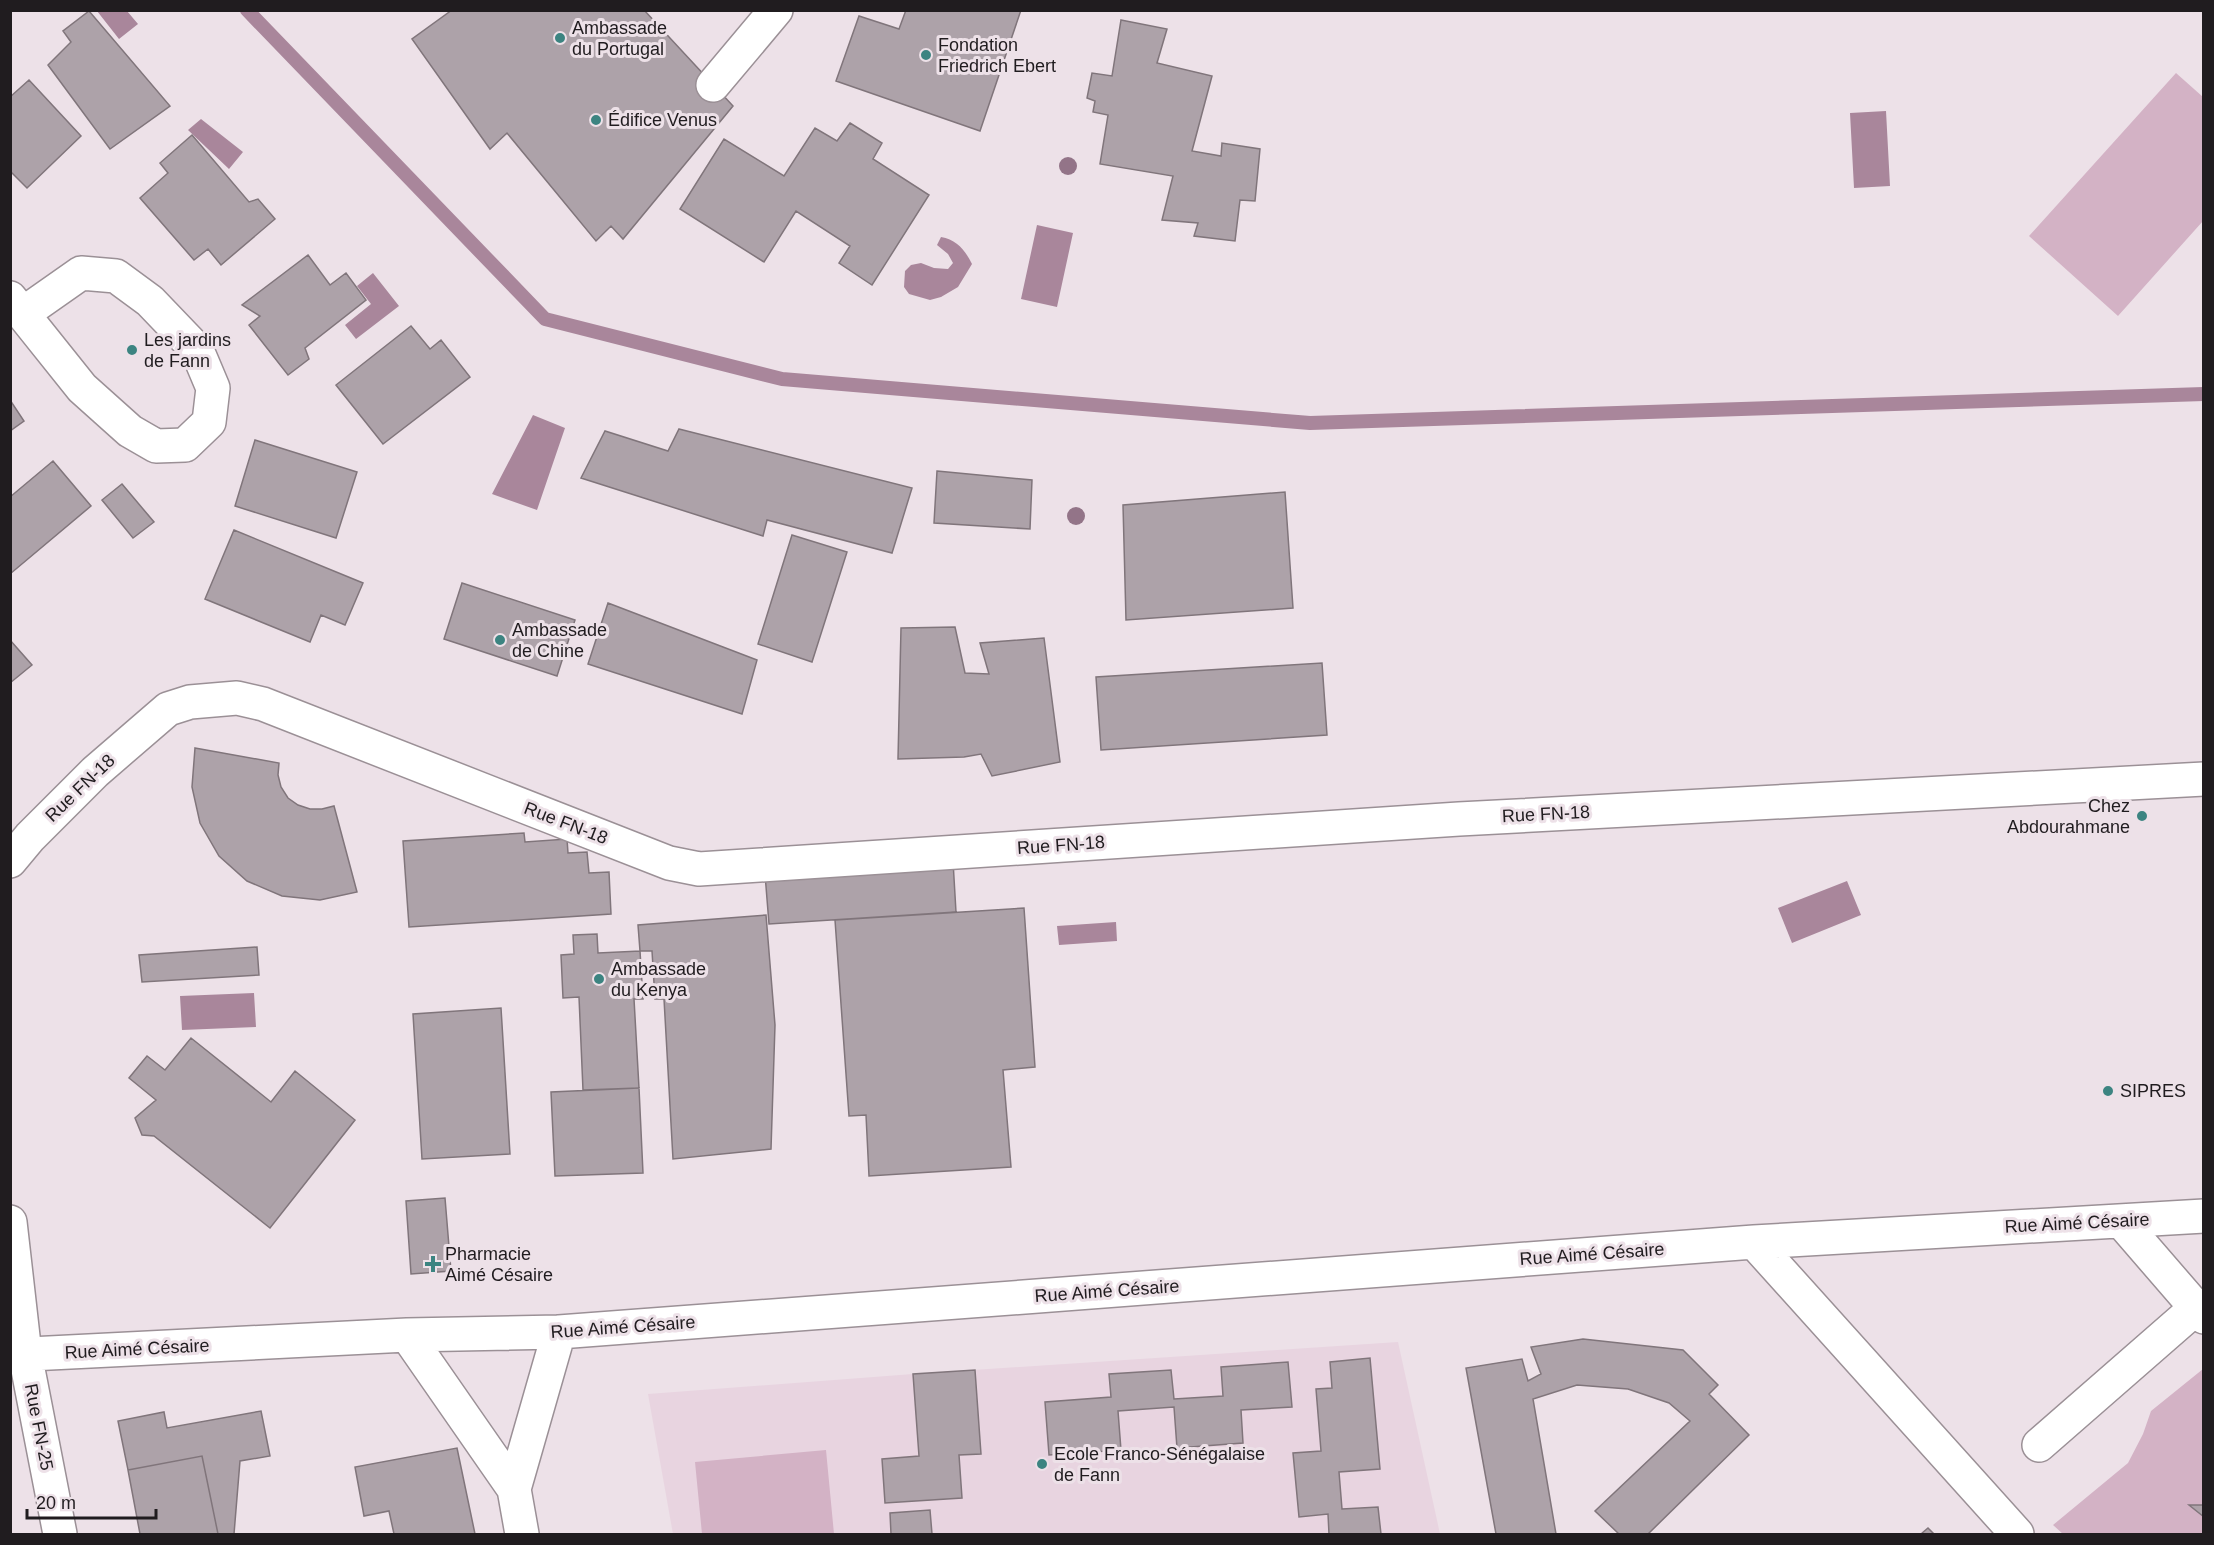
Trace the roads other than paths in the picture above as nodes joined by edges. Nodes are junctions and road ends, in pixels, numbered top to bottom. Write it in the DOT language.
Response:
graph roads {
  1 [pos="776,10"];
  2 [pos="713,85"];
  3 [pos="17,306"];
  4 [pos="2204,779"];
  5 [pos="10,861"];
  6 [pos="2204,1216"];
  7 [pos="2121,1221"];
  8 [pos="10,1222"];
  9 [pos="1754,1242"];
  10 [pos="2200,1313"];
  11 [pos="560,1332"];
  12 [pos="407,1335"];
  13 [pos="18,1355"];
  14 [pos="2040,1445"];
  15 [pos="514,1489"];
  16 [pos="60,1534"];
  17 [pos="522,1534"];
  18 [pos="2017,1534"];
  1 -- 2 [label="street"];
  3 -- 3 [label="street"];
  4 -- 5 [label="street, Rue FN-18"];
  6 -- 7 [label="street, Rue Aimé Césaire"];
  7 -- 9 [label="street, Rue Aimé Césaire"];
  7 -- 10 [label="street"];
  8 -- 13 [label="street"];
  9 -- 11 [label="street, Rue Aimé Césaire"];
  9 -- 18 [label="street"];
  10 -- 14 [label="street"];
  11 -- 12 [label="street, Rue Aimé Césaire"];
  11 -- 15 [label="street"];
  12 -- 13 [label="street, Rue Aimé Césaire"];
  12 -- 15 [label="street"];
  13 -- 16 [label="street, Rue FN-25"];
  15 -- 17 [label="street"];
}
